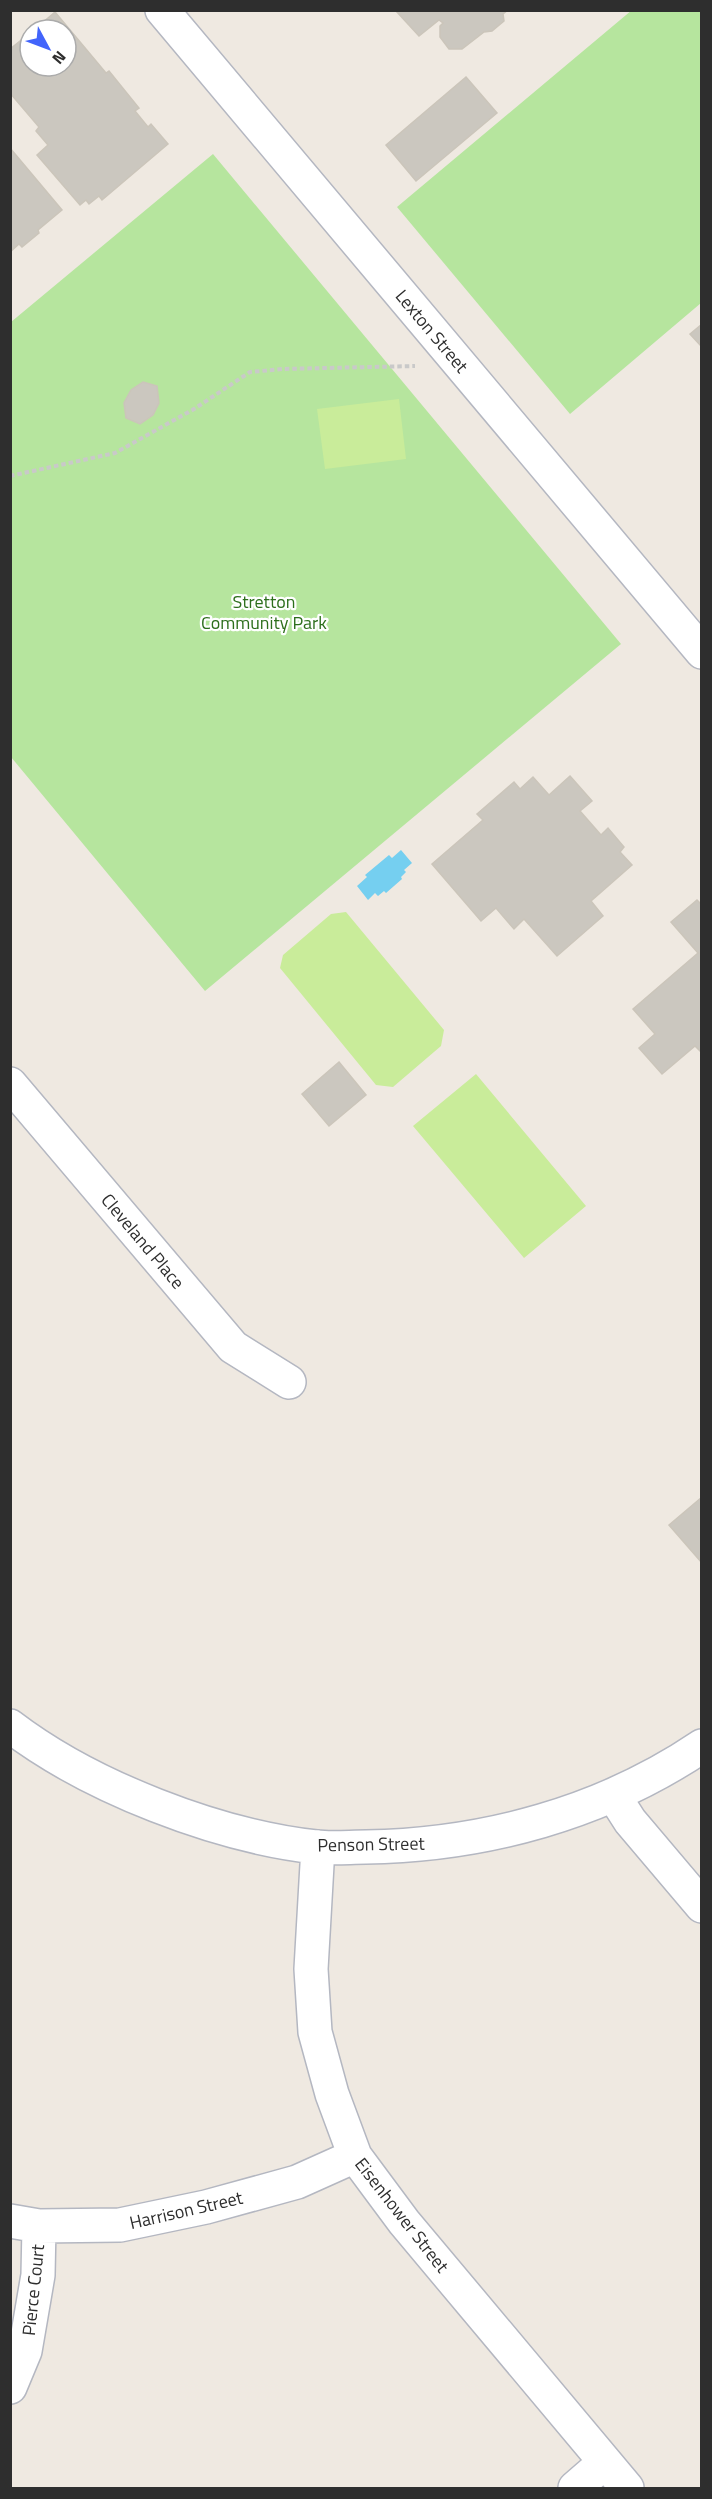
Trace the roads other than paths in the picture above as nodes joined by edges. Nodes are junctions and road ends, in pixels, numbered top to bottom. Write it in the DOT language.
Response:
graph roads {
  1 [pos="162,10"];
  2 [pos="702,652"];
  3 [pos="10,1084"];
  4 [pos="289,1382"];
  5 [pos="10,1726"];
  6 [pos="702,1746"];
  7 [pos="614,1796"];
  8 [pos="318,1847"];
  9 [pos="702,1906"];
  10 [pos="355,2156"];
  11 [pos="25,2224"];
  12 [pos="10,2387"];
  13 [pos="605,2462"];
  14 [pos="575,2488"];
  15 [pos="627,2488"];
  1 -- 2 [label="street, Lexton Street"];
  3 -- 4 [label="street, Cleveland Place"];
  5 -- 8 [label="street, Penson Street"];
  6 -- 7 [label="street, Penson Street"];
  7 -- 8 [label="street, Penson Street"];
  7 -- 9 [label="street"];
  8 -- 10 [label="street, Eisenhower Street"];
  10 -- 11 [label="street, Harrison Street"];
  10 -- 13 [label="street, Eisenhower Street"];
  11 -- 12 [label="street, Pierce Court"];
  13 -- 14 [label="street"];
  13 -- 15 [label="street, Eisenhower Street"];
}
